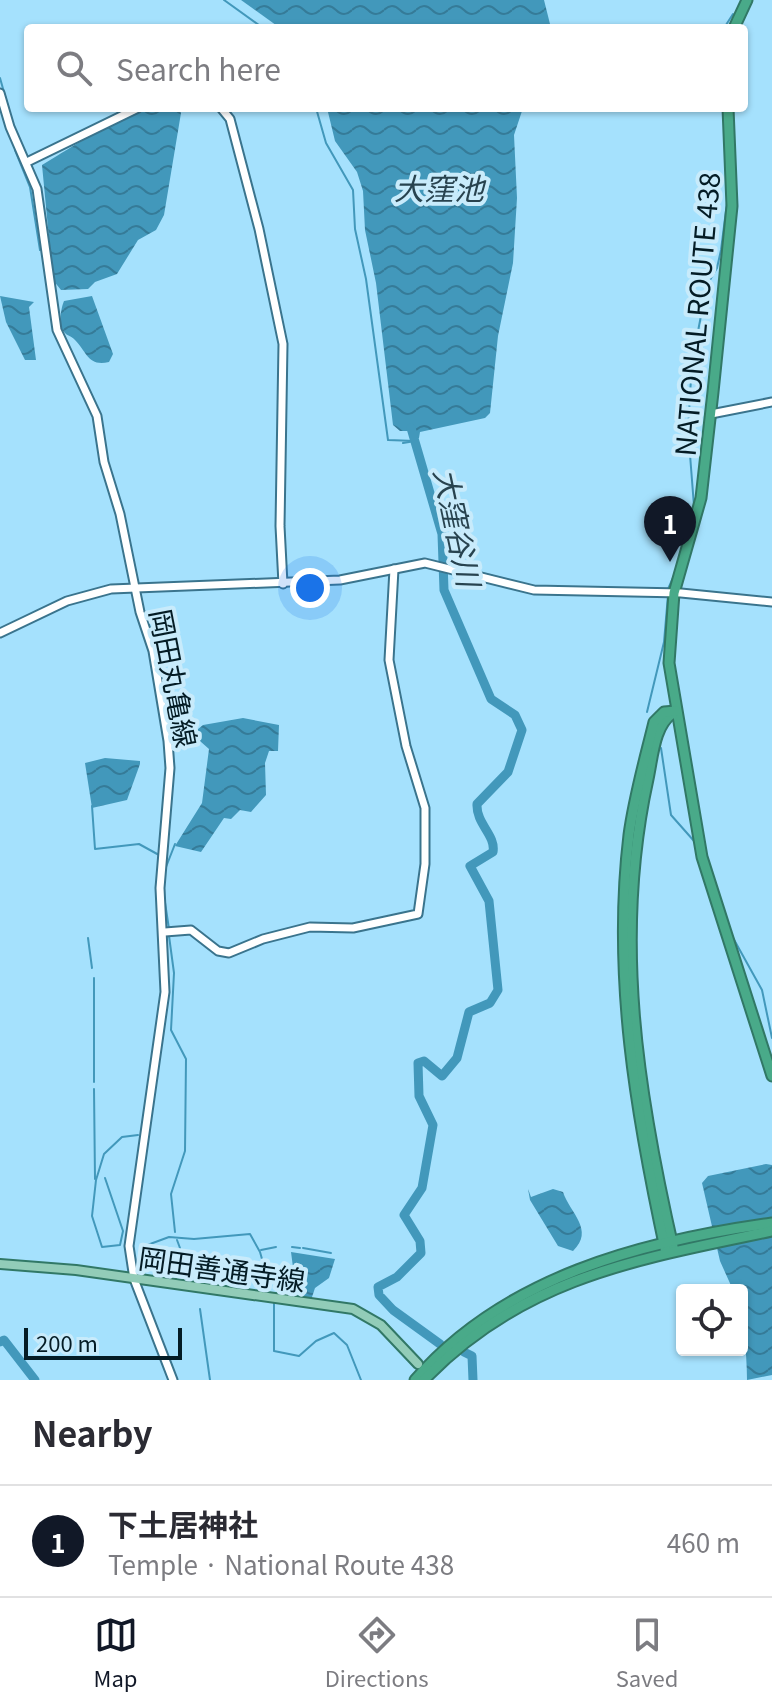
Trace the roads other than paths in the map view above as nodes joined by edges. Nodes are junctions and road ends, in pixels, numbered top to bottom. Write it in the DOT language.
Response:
graph roads {
  1 [pos="747,0"];
  2 [pos="736,24"];
  3 [pos="0,93"];
  4 [pos="130,112"];
  5 [pos="224,112"];
  6 [pos="728,112"];
  7 [pos="27,162"];
  8 [pos="772,402"];
  9 [pos="711,414"];
  10 [pos="394,569"];
  11 [pos="283,584"];
  12 [pos="134,585"];
  13 [pos="670,593"];
  14 [pos="772,602"];
  15 [pos="0,633"];
  16 [pos="676,711"];
  17 [pos="168,932"];
  18 [pos="772,1076"];
  19 [pos="772,1223"];
  20 [pos="772,1231"];
  21 [pos="712,1238"];
  22 [pos="669,1247"];
  23 [pos="0,1264"];
  24 [pos="134,1279"];
  25 [pos="418,1364"];
  26 [pos="173,1380"];
  27 [pos="415,1380"];
  28 [pos="424,1380"];
  1 -- 2 [label="highway"];
  3 -- 7 [label="street, 岡田丸亀線"];
  4 -- 7 [label="street"];
  5 -- 11 [label="street"];
  6 -- 9 [label="highway, NATIONAL ROUTE 438"];
  7 -- 12 [label="street, 岡田丸亀線"];
  8 -- 9 [label="street"];
  9 -- 13 [label="highway, NATIONAL ROUTE 438"];
  10 -- 11 [label="street"];
  10 -- 13 [label="street"];
  10 -- 17 [label="street"];
  11 -- 12 [label="street"];
  12 -- 15 [label="street"];
  12 -- 17 [label="street, 岡田丸亀線"];
  13 -- 14 [label="street"];
  13 -- 16 [label="highway, NATIONAL ROUTE 438"];
  16 -- 18 [label="highway, NATIONAL ROUTE 438"];
  16 -- 22 [label="highway"];
  17 -- 24 [label="street, 岡田丸亀線"];
  19 -- 21 [label="highway"];
  20 -- 21 [label="highway"];
  21 -- 22 [label="highway"];
  22 -- 27 [label="highway"];
  22 -- 28 [label="highway"];
  23 -- 24 [label="main road, 岡田善通寺線"];
  24 -- 25 [label="main road, 岡田善通寺線"];
  24 -- 26 [label="street, 岡田丸亀線"];
}
